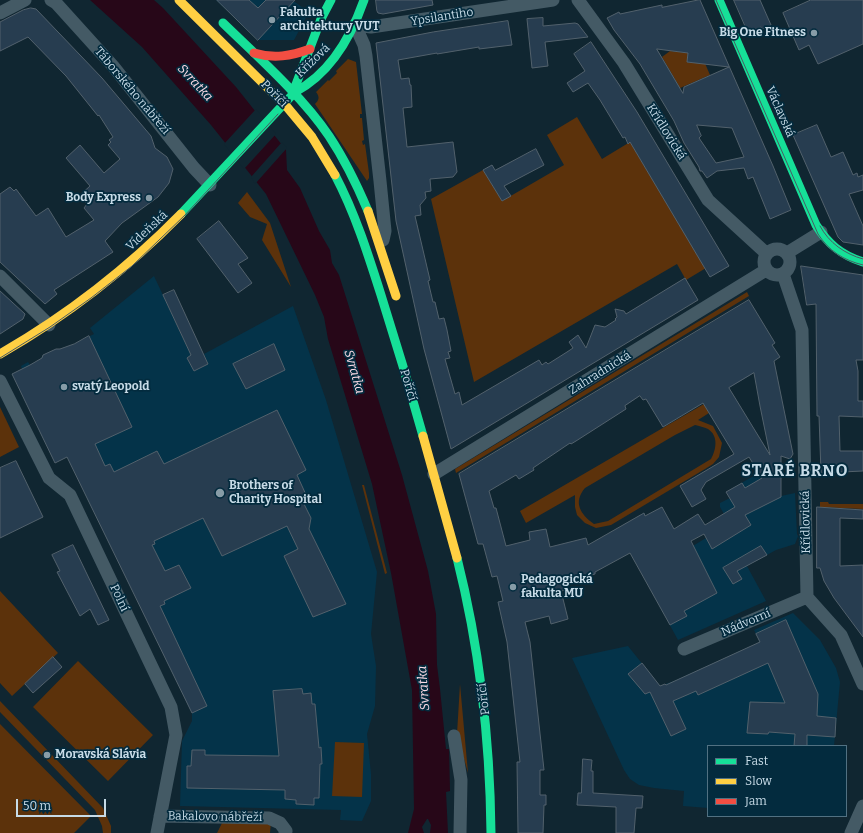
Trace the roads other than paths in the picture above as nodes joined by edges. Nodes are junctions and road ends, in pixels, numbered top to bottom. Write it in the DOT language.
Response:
graph roads {
  1 [pos="26,0"];
  2 [pos="51,0"];
  3 [pos="179,0"];
  4 [pos="331,0"];
  5 [pos="364,0"];
  6 [pos="553,0"];
  7 [pos="578,0"];
  8 [pos="718,0"];
  9 [pos="0,13"];
  10 [pos="215,16"];
  11 [pos="355,25"];
  12 [pos="310,49"];
  13 [pos="254,53"];
  14 [pos="290,97"];
  15 [pos="210,185"];
  16 [pos="821,232"];
  17 [pos="382,248"];
  18 [pos="787,253"];
  19 [pos="767,254"];
  20 [pos="863,262"];
  21 [pos="766,270"];
  22 [pos="783,274"];
  23 [pos="0,276"];
  24 [pos="398,301"];
  25 [pos="49,325"];
  26 [pos="0,354"];
  27 [pos="0,381"];
  28 [pos="434,474"];
  29 [pos="808,597"];
  30 [pos="684,649"];
  31 [pos="863,684"];
  32 [pos="454,736"];
  33 [pos="863,806"];
  34 [pos="160,816"];
  35 [pos="157,833"];
  36 [pos="285,833"];
  37 [pos="460,833"];
  38 [pos="491,833"];
  39 [pos="851,833"];
  1 -- 9 [label="street"];
  2 -- 15 [label="street, Táborského nábřeží"];
  3 -- 14 [label="main road, Poříčí"];
  4 -- 12 [label="main road, Křížová"];
  5 -- 11 [label="main road, Křížová"];
  6 -- 11 [label="street, Ypsilantiho"];
  7 -- 19 [label="street, Křídlovická"];
  8 -- 16 [label="main road, Václavská"];
  10 -- 13 [label="main road, Poříčí"];
  11 -- 14 [label="main road, Křížová"];
  11 -- 17 [label="street, Poříčí"];
  12 -- 13 [label="main road"];
  12 -- 14 [label="main road, Křížová"];
  13 -- 14 [label="main road, Poříčí"];
  14 -- 15 [label="main road, Vídeňská"];
  14 -- 17 [label="main road, Poříčí"];
  14 -- 28 [label="main road, Poříčí"];
  15 -- 25 [label="main road, Vídeňská"];
  16 -- 18 [label="street"];
  16 -- 20 [label="main road, Václavská"];
  17 -- 24 [label="main road, Poříčí"];
  18 -- 19 [label="street"];
  18 -- 22 [label="street"];
  19 -- 21 [label="street"];
  21 -- 22 [label="street"];
  21 -- 28 [label="street, Zahradnická"];
  22 -- 29 [label="street, Křídlovická"];
  23 -- 25 [label="street"];
  25 -- 26 [label="main road, Vídeňská"];
  27 -- 34 [label="street, Polní"];
  28 -- 38 [label="main road, Poříčí"];
  29 -- 30 [label="street, Nádvorní"];
  29 -- 31 [label="street"];
  32 -- 37 [label="street"];
  33 -- 39 [label="street"];
  34 -- 35 [label="street, Polní"];
  34 -- 36 [label="street, Bakalovo nábřeží"];
}
